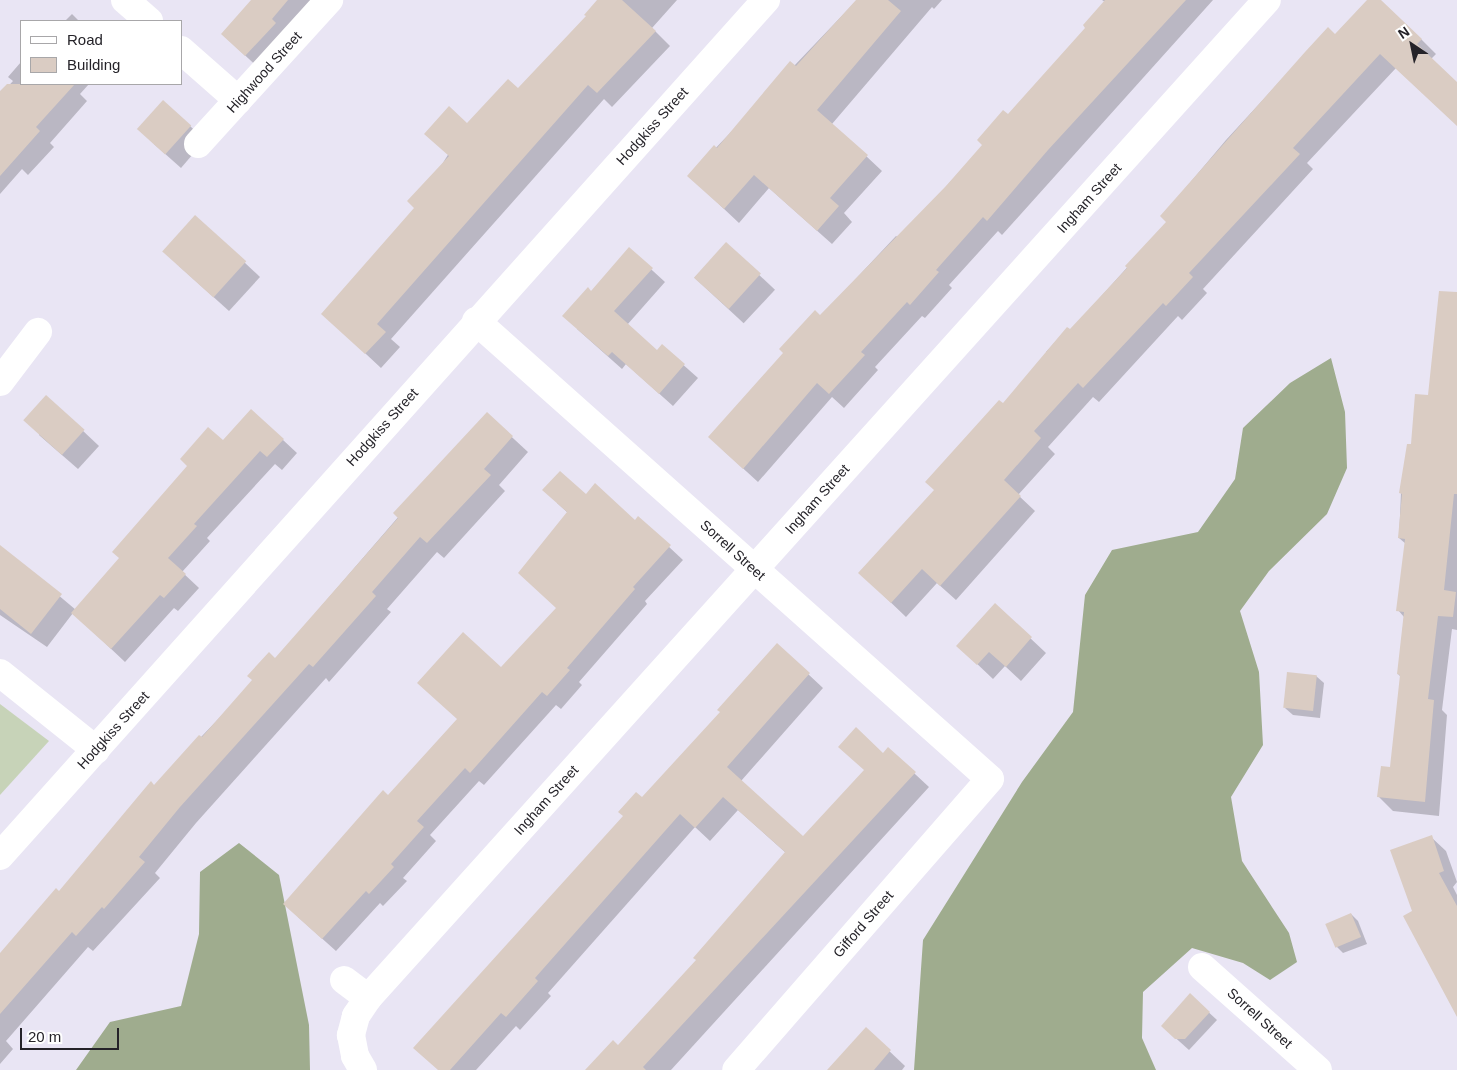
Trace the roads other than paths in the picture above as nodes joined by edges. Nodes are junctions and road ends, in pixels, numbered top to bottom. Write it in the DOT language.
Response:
graph roads {
  1 [pos="125,0"];
  2 [pos="329,0"];
  3 [pos="766,0"];
  4 [pos="1268,0"];
  5 [pos="148,20"];
  6 [pos="182,51"];
  7 [pos="238,100"];
  8 [pos="198,144"];
  9 [pos="476,321"];
  10 [pos="38,332"];
  11 [pos="0,382"];
  12 [pos="754,569"];
  13 [pos="0,673"];
  14 [pos="96,750"];
  15 [pos="990,779"];
  16 [pos="0,856"];
  17 [pos="1202,967"];
  18 [pos="344,980"];
  19 [pos="368,998"];
  20 [pos="363,1070"];
  21 [pos="736,1070"];
  22 [pos="1318,1070"];
  1 -- 5 [label="street"];
  2 -- 7 [label="street, Highwood Street"];
  3 -- 9 [label="street, Hodgkiss Street"];
  4 -- 12 [label="street, Ingham Street"];
  6 -- 7 [label="street"];
  7 -- 8 [label="street, Highwood Street"];
  9 -- 12 [label="street, Sorrell Street"];
  9 -- 14 [label="street, Hodgkiss Street"];
  10 -- 11 [label="street"];
  12 -- 15 [label="street, Sorrell Street"];
  12 -- 19 [label="street, Ingham Street"];
  13 -- 14 [label="street"];
  14 -- 16 [label="street, Hodgkiss Street"];
  15 -- 21 [label="street, Gifford Street"];
  17 -- 22 [label="street, Sorrell Street"];
  18 -- 19 [label="street"];
  19 -- 20 [label="street, Ingham Street"];
}
